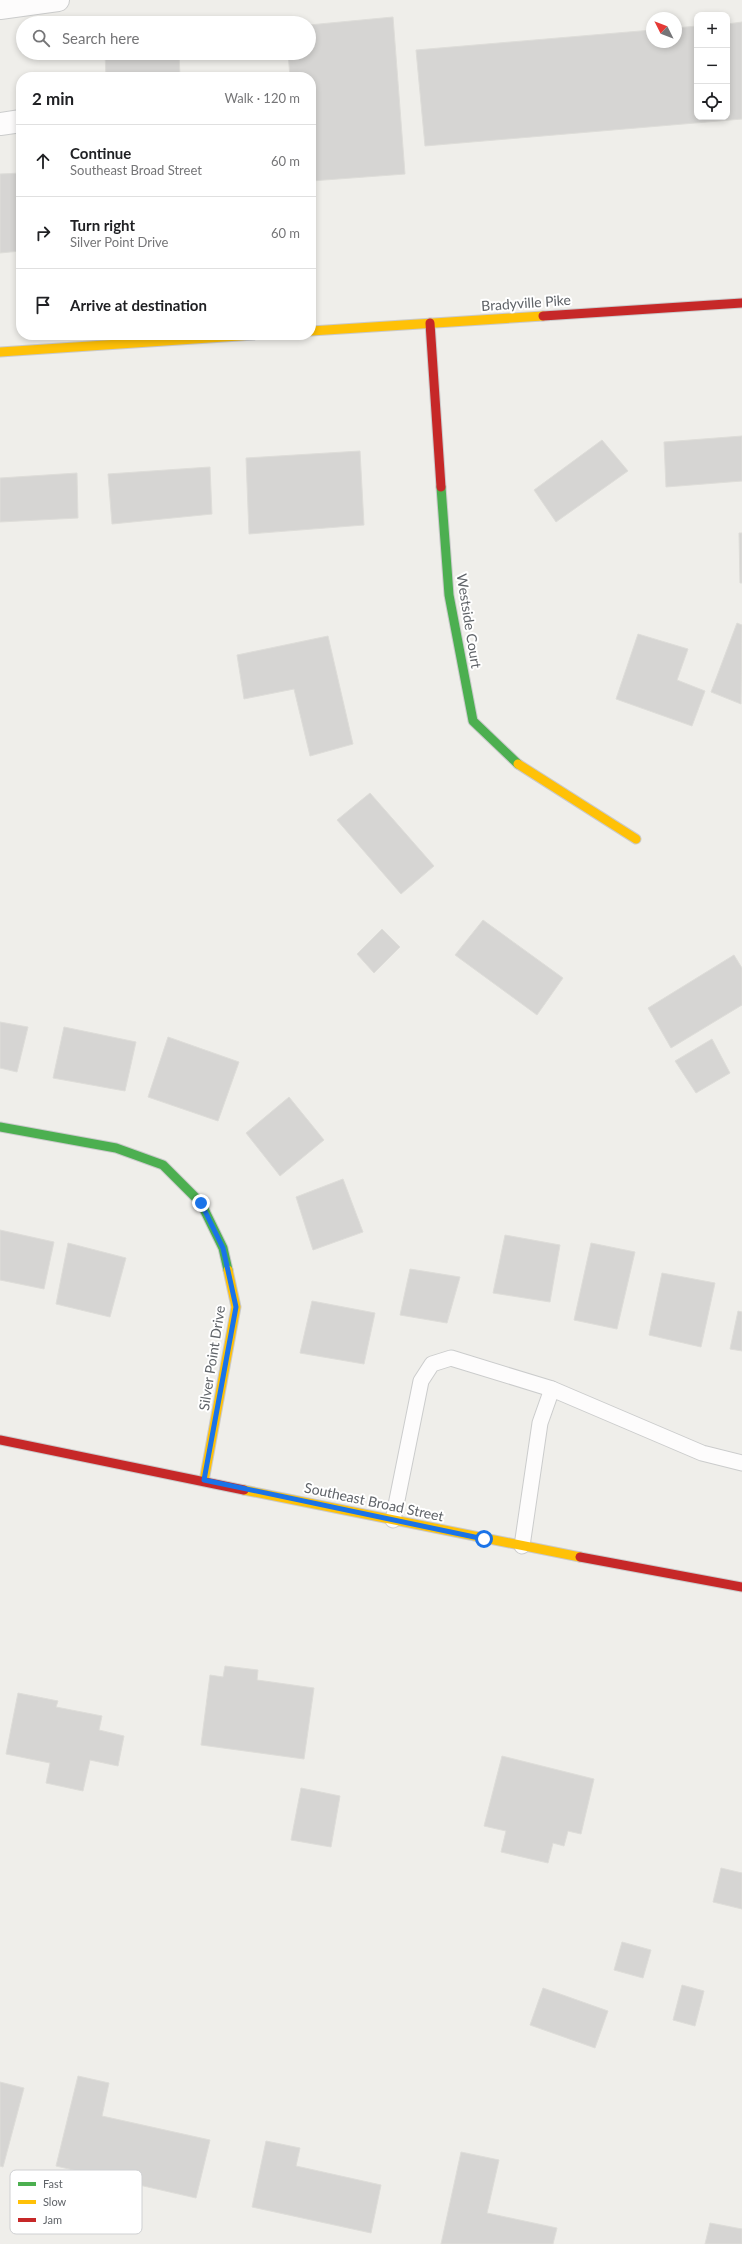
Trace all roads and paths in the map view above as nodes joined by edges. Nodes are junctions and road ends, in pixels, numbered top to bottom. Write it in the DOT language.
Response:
graph roads {
  1 [pos="58,0"];
  2 [pos="0,8"];
  3 [pos="16,122"];
  4 [pos="0,124"];
  5 [pos="742,303"];
  6 [pos="430,323"];
  7 [pos="316,331"];
  8 [pos="179,340"];
  9 [pos="0,352"];
  10 [pos="636,839"];
  11 [pos="0,1127"];
  12 [pos="552,1389"];
  13 [pos="0,1440"];
  14 [pos="742,1463"];
  15 [pos="204,1480"];
  16 [pos="392,1520"];
  17 [pos="522,1546"];
  18 [pos="742,1587"];
  1 -- 2 [label="street"];
  3 -- 4 [label="street"];
  5 -- 6 [label="main road, Bradyville Pike"];
  6 -- 7 [label="main road, Bradyville Pike"];
  6 -- 10 [label="main road, Westside Court"];
  8 -- 9 [label="main road"];
  11 -- 15 [label="main road, Silver Point Drive"];
  12 -- 14 [label="lane"];
  12 -- 16 [label="lane"];
  12 -- 17 [label="lane"];
  13 -- 15 [label="main road, Southeast Broad Street"];
  15 -- 16 [label="main road, Southeast Broad Street"];
  16 -- 17 [label="main road, Southeast Broad Street"];
  17 -- 18 [label="main road, Southeast Broad Street"];
}
